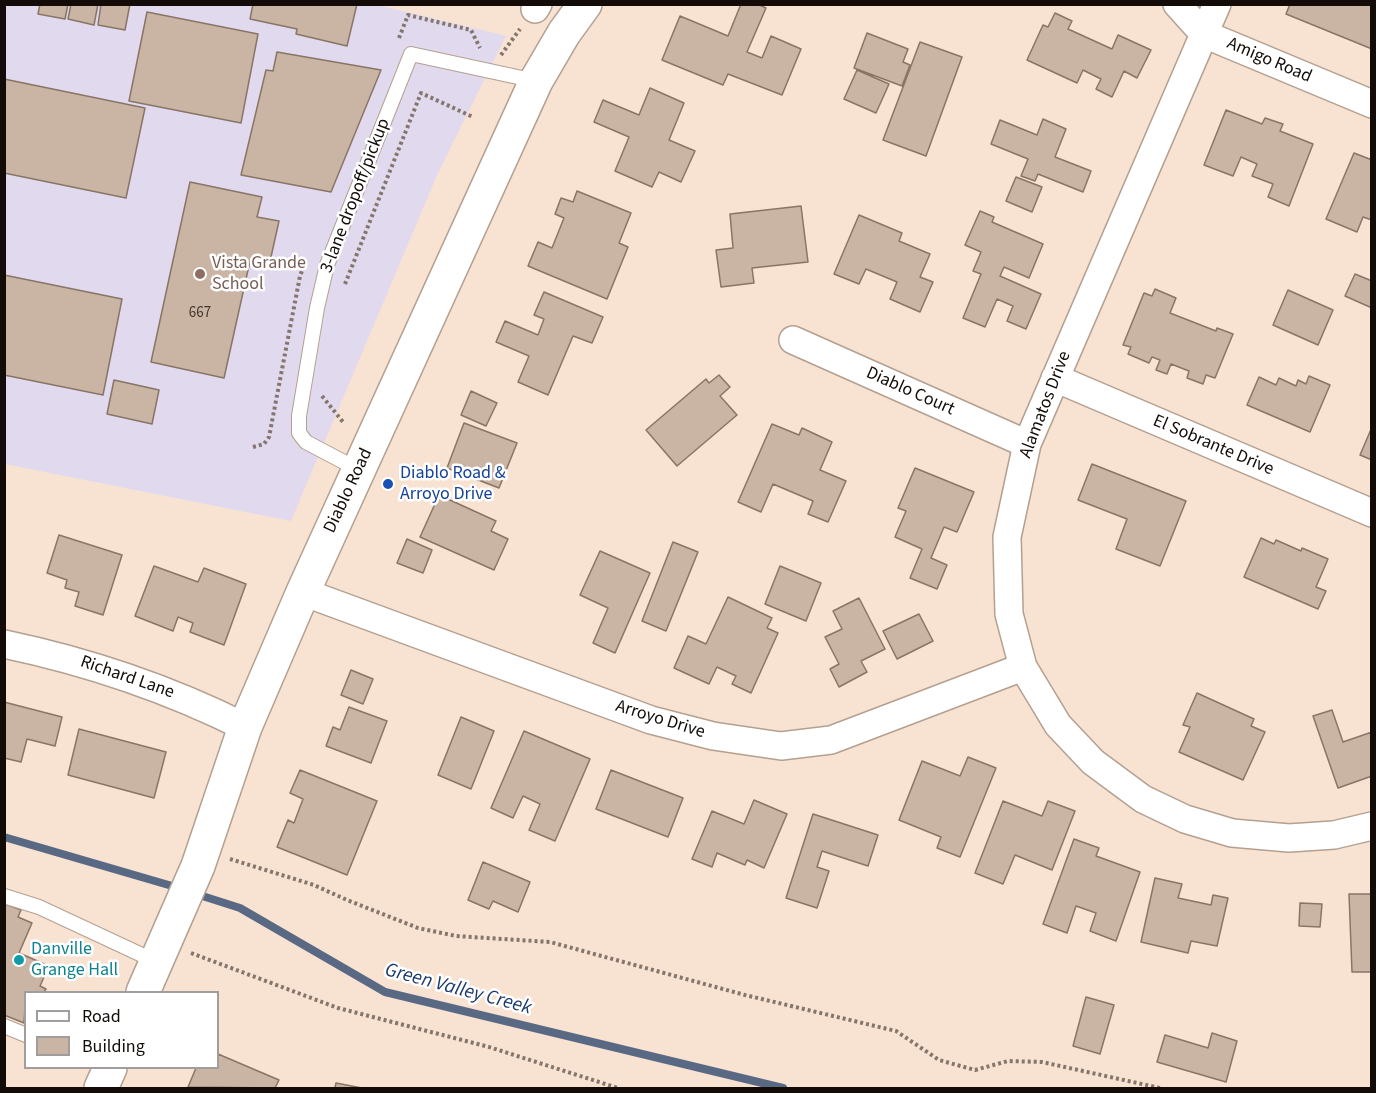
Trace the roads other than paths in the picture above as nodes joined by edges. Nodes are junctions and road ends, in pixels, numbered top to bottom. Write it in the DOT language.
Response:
graph roads {
  1 [pos="585,4"];
  2 [pos="1177,4"];
  3 [pos="1217,4"];
  4 [pos="1204,34"];
  5 [pos="536,81"];
  6 [pos="1371,104"];
  7 [pos="793,340"];
  8 [pos="1055,378"];
  9 [pos="1027,444"];
  10 [pos="359,470"];
  11 [pos="1371,513"];
  12 [pos="303,592"];
  13 [pos="4,644"];
  14 [pos="1023,667"];
  15 [pos="245,727"];
  16 [pos="1371,826"];
  17 [pos="4,896"];
  18 [pos="163,948"];
  19 [pos="145,991"];
  20 [pos="4,1026"];
  21 [pos="24,1034"];
  1 -- 5 [label="street, Diablo Road"];
  2 -- 4 [label="street, Amigo Road"];
  3 -- 4 [label="street, Alamatos Drive"];
  4 -- 6 [label="street, Amigo Road"];
  4 -- 8 [label="street, Alamatos Drive"];
  5 -- 10 [label="street, Diablo Road"];
  5 -- 10 [label="lane, 3-lane dropoff/pickup"];
  7 -- 9 [label="street, Diablo Court"];
  8 -- 9 [label="street, Alamatos Drive"];
  8 -- 11 [label="street, El Sobrante Drive"];
  9 -- 14 [label="street, Alamatos Drive"];
  10 -- 12 [label="street, Diablo Road"];
  12 -- 14 [label="street, Arroyo Drive"];
  12 -- 15 [label="street, Diablo Road"];
  13 -- 15 [label="street, Richard Lane"];
  14 -- 16 [label="street, Alamatos Drive"];
  15 -- 18 [label="street, Diablo Road"];
  17 -- 18 [label="lane"];
  18 -- 19 [label="street, Diablo Road"];
  20 -- 21 [label="lane"];
}
